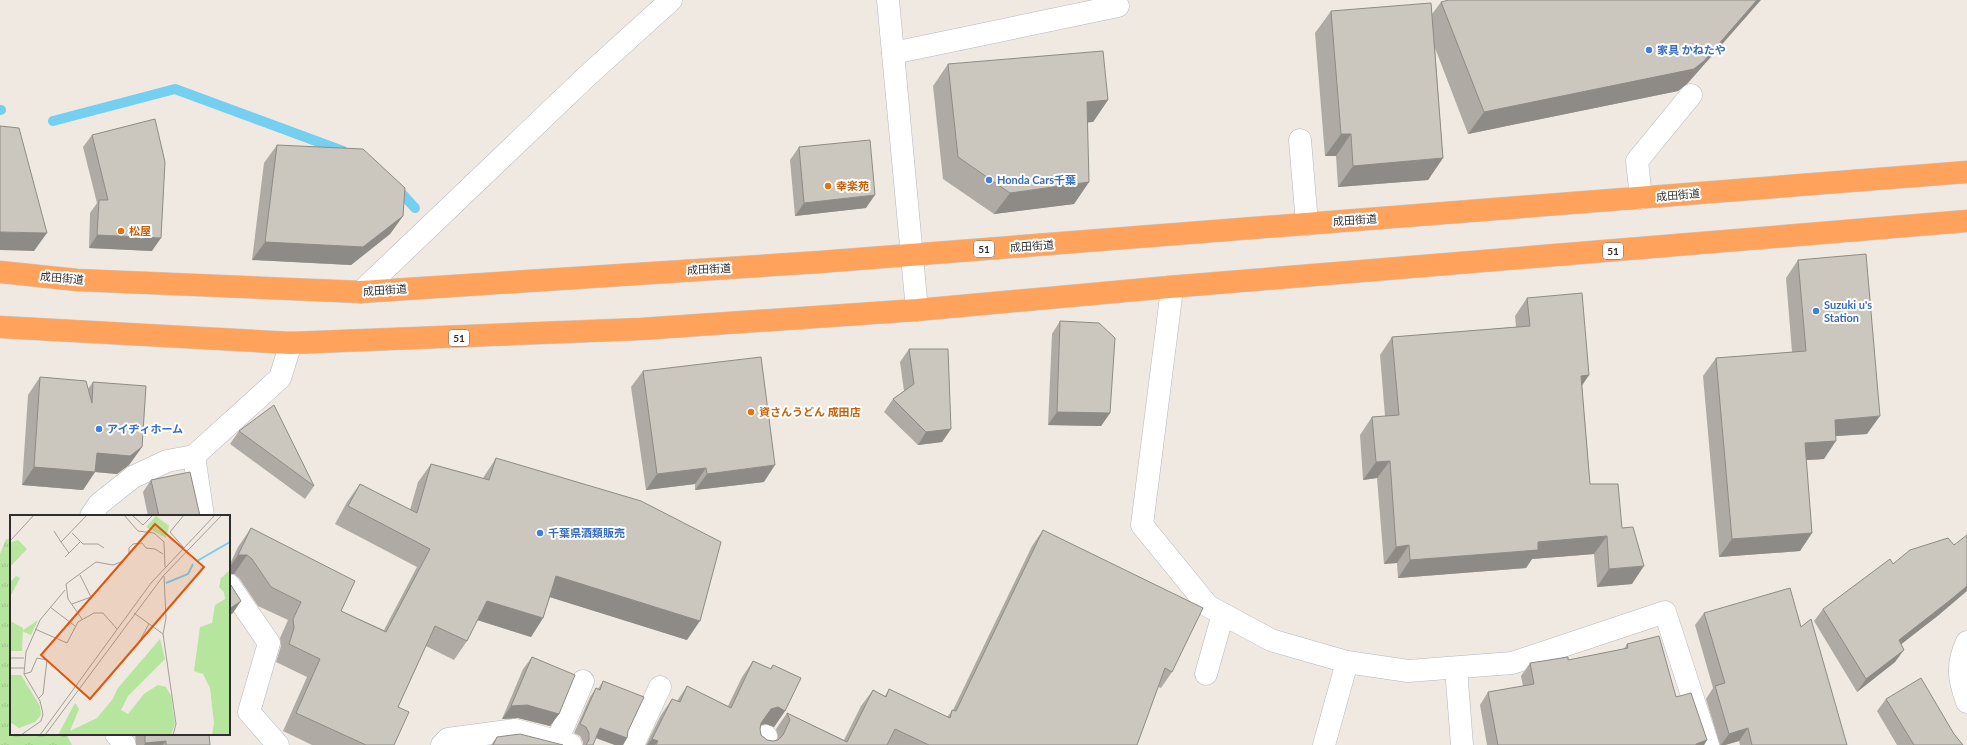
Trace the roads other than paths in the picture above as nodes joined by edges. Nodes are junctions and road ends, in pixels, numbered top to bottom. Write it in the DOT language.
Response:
graph roads {
  1 [pos="671,0"];
  2 [pos="888,0"];
  3 [pos="1118,6"];
  4 [pos="893,52"];
  5 [pos="1691,95"];
  6 [pos="1300,140"];
  7 [pos="1967,172"];
  8 [pos="1641,198"];
  9 [pos="1967,221"];
  10 [pos="1307,224"];
  11 [pos="912,255"];
  12 [pos="0,272"];
  13 [pos="1169,288"];
  14 [pos="361,292"];
  15 [pos="918,310"];
  16 [pos="0,327"];
  17 [pos="291,343"];
  18 [pos="194,456"];
  19 [pos="92,515"];
  20 [pos="203,515"];
  21 [pos="230,586"];
  22 [pos="1223,614"];
  23 [pos="1967,642"];
  24 [pos="1346,662"];
  25 [pos="1456,668"];
  26 [pos="1206,674"];
  27 [pos="583,682"];
  28 [pos="660,687"];
  29 [pos="1967,702"];
  30 [pos="117,735"];
  31 [pos="564,743"];
  32 [pos="125,745"];
  33 [pos="278,745"];
  34 [pos="442,745"];
  35 [pos="633,745"];
  36 [pos="1324,745"];
  37 [pos="1462,745"];
  38 [pos="1708,745"];
  1 -- 14 [label="street"];
  2 -- 4 [label="street"];
  3 -- 4 [label="street"];
  4 -- 11 [label="street"];
  5 -- 8 [label="street"];
  6 -- 10 [label="street"];
  7 -- 8 [label="highway, 成田街道 / 51"];
  8 -- 10 [label="highway, 成田街道 / 51"];
  9 -- 13 [label="highway, 51"];
  10 -- 11 [label="highway, 成田街道 / 51"];
  11 -- 14 [label="highway, 成田街道 / 51"];
  11 -- 15 [label="street"];
  12 -- 14 [label="highway, 成田街道 / 51"];
  13 -- 15 [label="highway, 51"];
  13 -- 22 [label="street"];
  15 -- 17 [label="highway, 51"];
  16 -- 17 [label="highway, 51"];
  17 -- 18 [label="street"];
  18 -- 19 [label="street"];
  18 -- 20 [label="street"];
  21 -- 33 [label="street"];
  22 -- 24 [label="street"];
  22 -- 26 [label="street"];
  23 -- 29 [label="street"];
  24 -- 25 [label="street"];
  24 -- 36 [label="street"];
  25 -- 37 [label="street"];
  25 -- 38 [label="street"];
  27 -- 31 [label="street"];
  28 -- 35 [label="street"];
  30 -- 32 [label="street"];
  31 -- 34 [label="street"];
}
